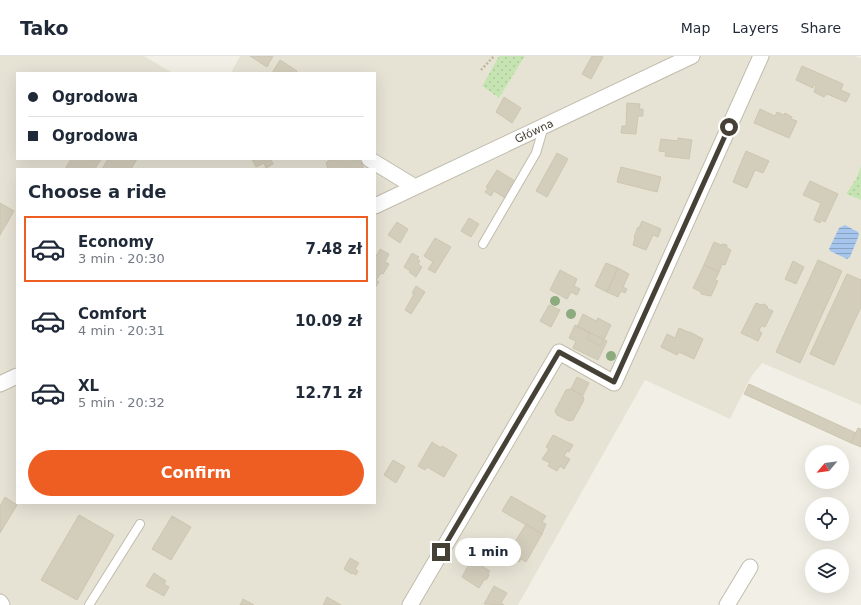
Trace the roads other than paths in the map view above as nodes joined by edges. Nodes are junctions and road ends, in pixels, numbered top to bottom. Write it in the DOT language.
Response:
graph roads {
  1 [pos="692,56"];
  2 [pos="761,56"];
  3 [pos="544,126"];
  4 [pos="371,160"];
  5 [pos="415,187"];
  6 [pos="376,206"];
  7 [pos="483,244"];
  8 [pos="16,376"];
  9 [pos="0,384"];
  10 [pos="140,524"];
  11 [pos="750,567"];
  12 [pos="0,602"];
  13 [pos="2,605"];
  14 [pos="88,605"];
  15 [pos="410,605"];
  16 [pos="727,605"];
  1 -- 3 [label="street, Główna"];
  2 -- 15 [label="street"];
  3 -- 5 [label="street, Główna"];
  3 -- 7 [label="lane"];
  4 -- 5 [label="street"];
  5 -- 6 [label="street, Główna"];
  8 -- 9 [label="street"];
  10 -- 14 [label="lane"];
  11 -- 16 [label="street"];
  12 -- 13 [label="street"];
}
